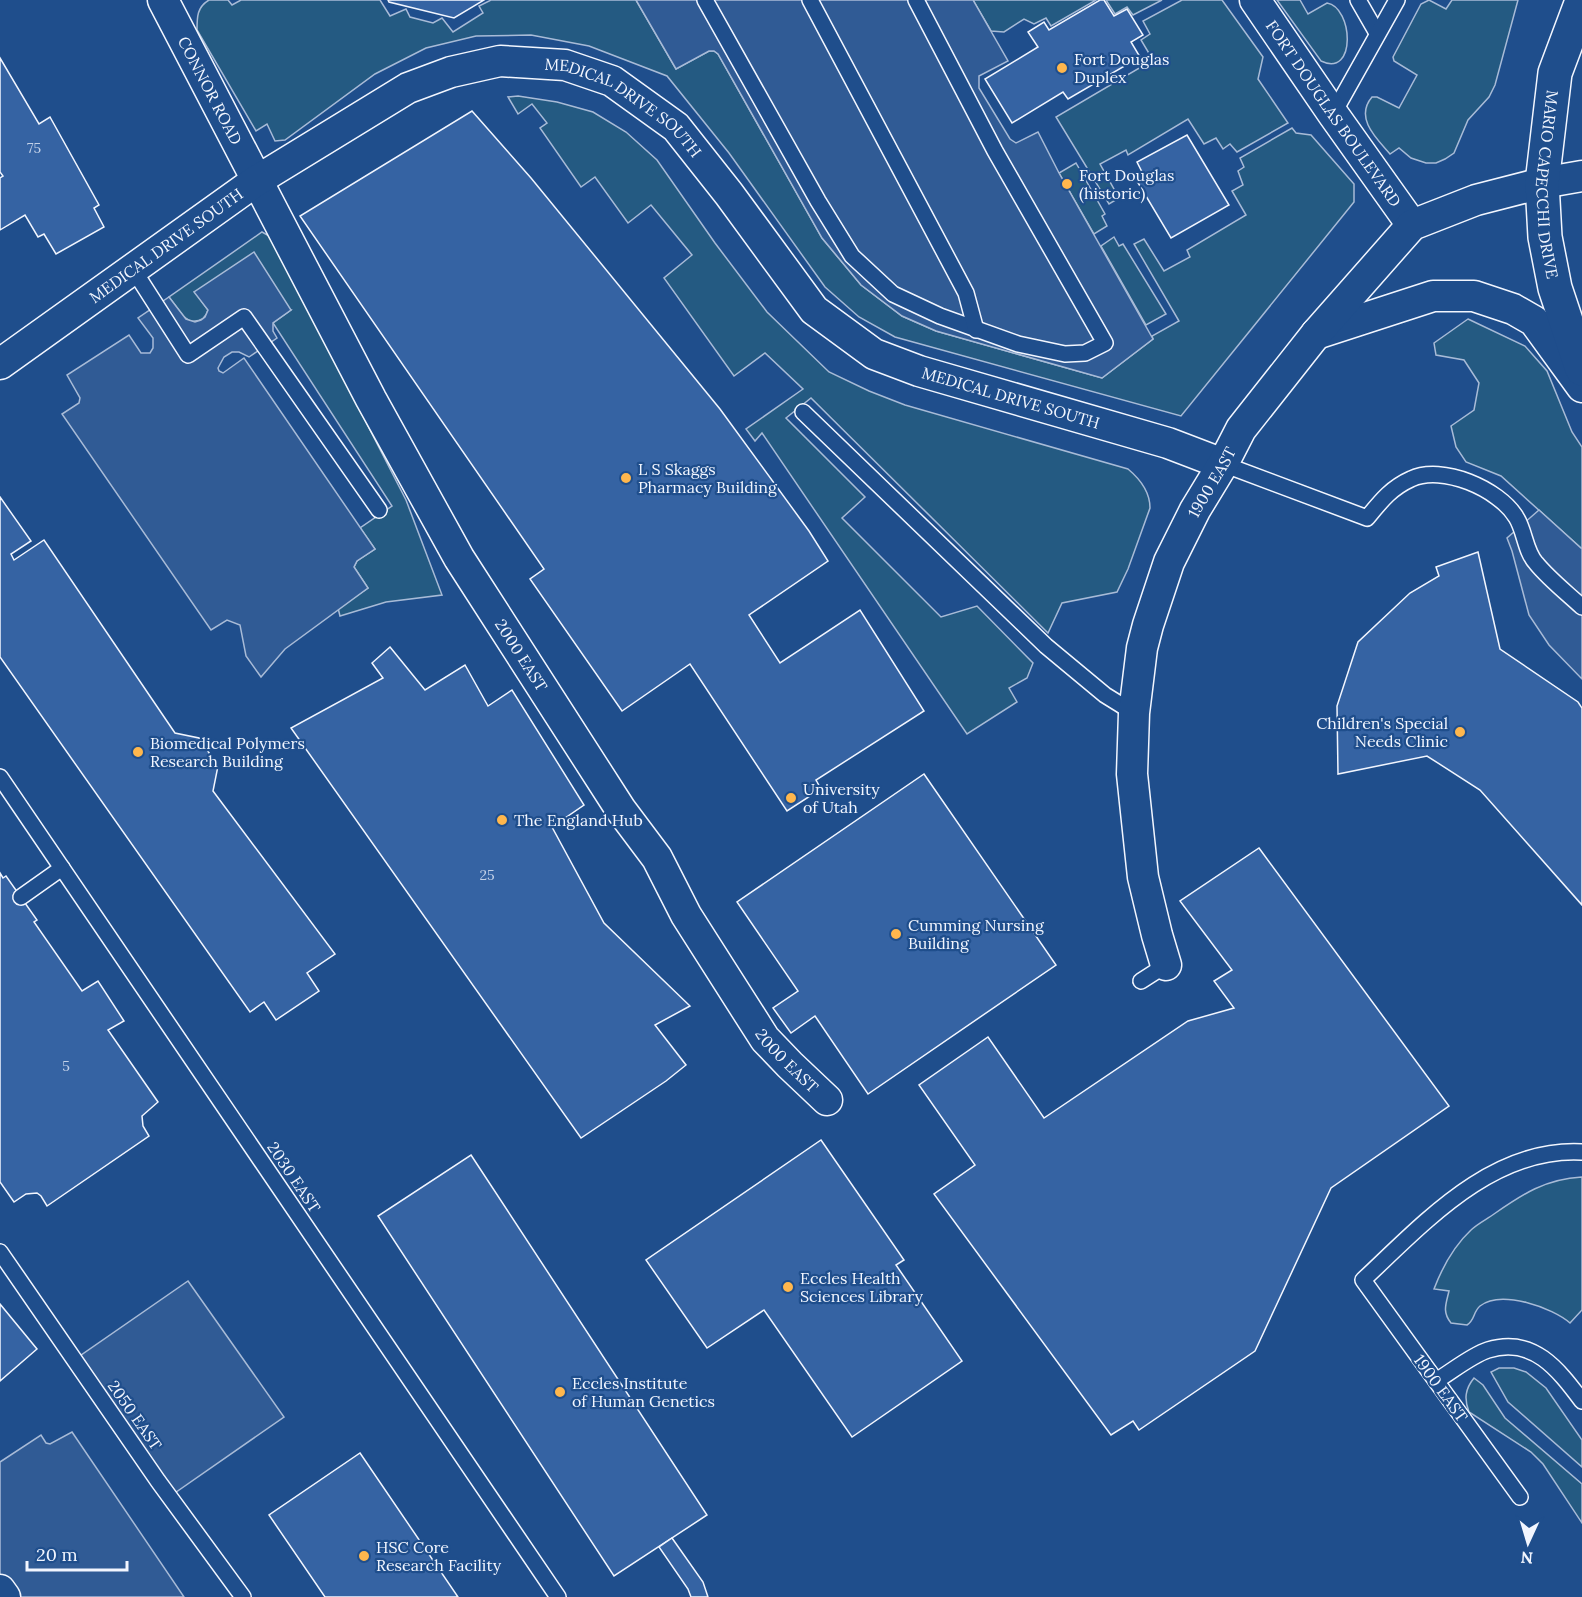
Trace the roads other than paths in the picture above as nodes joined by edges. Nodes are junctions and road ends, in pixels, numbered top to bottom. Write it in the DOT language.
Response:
graph roads {
  1 [pos="705,0"];
  2 [pos="810,0"];
  3 [pos="916,0"];
  4 [pos="1256,0"];
  5 [pos="1358,0"];
  6 [pos="1397,0"];
  7 [pos="1582,1"];
  8 [pos="168,2"];
  9 [pos="1377,33"];
  10 [pos="1333,114"];
  11 [pos="1582,176"];
  12 [pos="256,181"];
  13 [pos="1542,183"];
  14 [pos="1412,225"];
  15 [pos="133,269"];
  16 [pos="976,330"];
  17 [pos="1316,334"];
  18 [pos="0,364"];
  19 [pos="1582,369"];
  20 [pos="1582,387"];
  21 [pos="803,412"];
  22 [pos="1223,464"];
  23 [pos="378,510"];
  24 [pos="1582,607"];
  25 [pos="1134,712"];
  26 [pos="0,777"];
  27 [pos="62,868"];
  28 [pos="21,897"];
  29 [pos="1166,965"];
  30 [pos="1141,981"];
  31 [pos="827,1100"];
  32 [pos="1582,1152"];
  33 [pos="0,1252"];
  34 [pos="1436,1380"];
  35 [pos="1582,1401"];
  36 [pos="1520,1497"];
  37 [pos="0,1590"];
  38 [pos="5,1597"];
  39 [pos="243,1597"];
  40 [pos="558,1597"];
  1 -- 16 [label="lane"];
  2 -- 16 [label="lane"];
  3 -- 16 [label="lane"];
  4 -- 10 [label="street, FORT DOUGLAS BOULEVARD"];
  5 -- 9 [label="lane"];
  6 -- 9 [label="lane"];
  7 -- 13 [label="main road, MARIO CAPECCHI DRIVE"];
  8 -- 12 [label="street, CONNOR ROAD"];
  9 -- 10 [label="lane"];
  10 -- 14 [label="street, FORT DOUGLAS BOULEVARD"];
  11 -- 13 [label="street, 1900 EAST"];
  12 -- 15 [label="street, MEDICAL DRIVE SOUTH"];
  12 -- 22 [label="street, MEDICAL DRIVE SOUTH"];
  12 -- 31 [label="street, 2000 EAST"];
  13 -- 14 [label="street, 1900 EAST"];
  13 -- 19 [label="main road, MARIO CAPECCHI DRIVE"];
  14 -- 17 [label="street, 1900 EAST"];
  15 -- 18 [label="street, MEDICAL DRIVE SOUTH"];
  15 -- 23 [label="lane"];
  17 -- 20 [label="street"];
  17 -- 22 [label="street, 1900 EAST"];
  21 -- 25 [label="lane"];
  22 -- 24 [label="lane"];
  22 -- 25 [label="street, 1900 EAST"];
  25 -- 29 [label="street, 1900 EAST"];
  26 -- 27 [label="lane, 2030 EAST"];
  27 -- 28 [label="lane"];
  27 -- 40 [label="lane, 2030 EAST"];
  29 -- 30 [label="lane"];
  32 -- 34 [label="lane, 1900 EAST"];
  33 -- 39 [label="lane, 2050 EAST"];
  34 -- 35 [label="lane"];
  34 -- 36 [label="lane, 1900 EAST"];
  37 -- 38 [label="street"];
}
